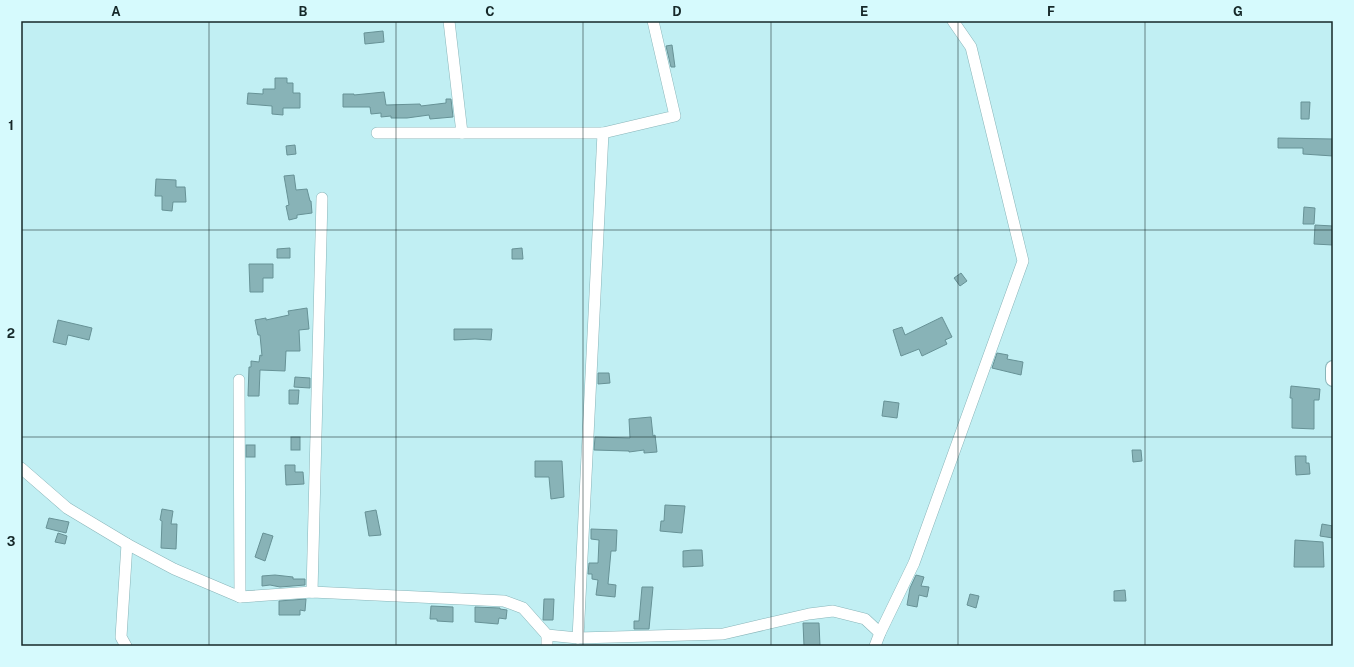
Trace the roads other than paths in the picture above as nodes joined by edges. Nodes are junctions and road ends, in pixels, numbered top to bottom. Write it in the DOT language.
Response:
graph roads {
  1 [pos="449,21"];
  2 [pos="653,21"];
  3 [pos="953,21"];
  4 [pos="377,133"];
  5 [pos="462,133"];
  6 [pos="603,134"];
  7 [pos="322,198"];
  8 [pos="1333,368"];
  9 [pos="1333,379"];
  10 [pos="239,380"];
  11 [pos="21,468"];
  12 [pos="127,544"];
  13 [pos="312,592"];
  14 [pos="240,597"];
  15 [pos="880,633"];
  16 [pos="578,638"];
  17 [pos="547,641"];
  18 [pos="126,646"];
  19 [pos="875,646"];
  1 -- 5 [label="street"];
  2 -- 6 [label="street"];
  3 -- 15 [label="street"];
  4 -- 5 [label="street"];
  5 -- 6 [label="street"];
  6 -- 16 [label="street"];
  7 -- 13 [label="street"];
  8 -- 9 [label="street"];
  10 -- 14 [label="street"];
  11 -- 12 [label="street"];
  12 -- 14 [label="street"];
  12 -- 18 [label="street"];
  13 -- 14 [label="street"];
  13 -- 17 [label="street"];
  15 -- 16 [label="street"];
  15 -- 19 [label="street"];
  16 -- 17 [label="street"];
}
